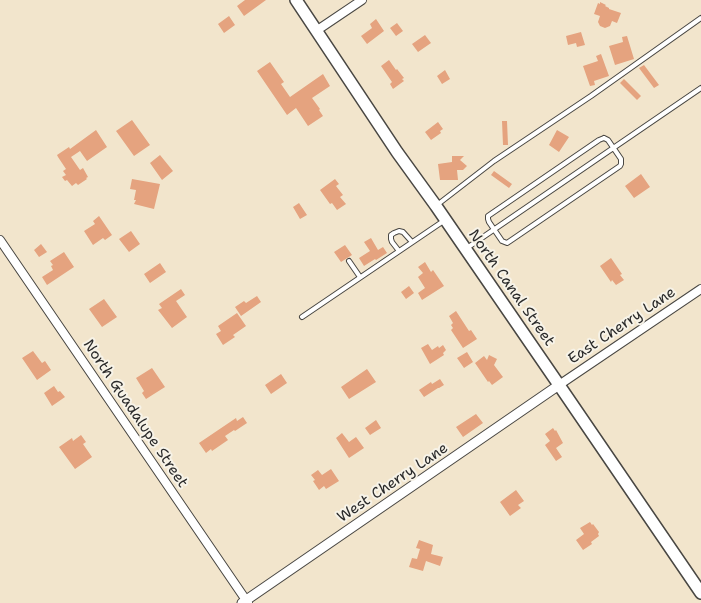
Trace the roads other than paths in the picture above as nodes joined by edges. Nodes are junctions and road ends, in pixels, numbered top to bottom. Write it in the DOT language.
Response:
graph roads {
  1 [pos="296,0"];
  2 [pos="362,0"];
  3 [pos="701,18"];
  4 [pos="316,31"];
  5 [pos="701,88"];
  6 [pos="614,148"];
  7 [pos="436,206"];
  8 [pos="445,220"];
  9 [pos="494,230"];
  10 [pos="0,240"];
  11 [pos="412,242"];
  12 [pos="466,250"];
  13 [pos="399,251"];
  14 [pos="349,261"];
  15 [pos="360,277"];
  16 [pos="701,289"];
  17 [pos="302,317"];
  18 [pos="559,385"];
  19 [pos="701,594"];
  20 [pos="245,602"];
  1 -- 4 [label="main road, North Canal Street"];
  2 -- 4 [label="street"];
  3 -- 7 [label="lane"];
  4 -- 7 [label="main road, North Canal Street"];
  5 -- 6 [label="lane"];
  6 -- 9 [label="lane"];
  6 -- 9 [label="lane"];
  6 -- 9 [label="lane"];
  7 -- 8 [label="main road, North Canal Street"];
  8 -- 11 [label="lane"];
  8 -- 12 [label="main road, North Canal Street"];
  9 -- 12 [label="lane"];
  10 -- 20 [label="street, North Guadalupe Street"];
  11 -- 13 [label="lane"];
  11 -- 13 [label="lane"];
  12 -- 18 [label="main road, North Canal Street"];
  13 -- 15 [label="lane"];
  14 -- 15 [label="lane"];
  15 -- 17 [label="lane"];
  16 -- 18 [label="street, East Cherry Lane"];
  18 -- 19 [label="main road, North Canal Street"];
  18 -- 20 [label="street, West Cherry Lane"];
}
